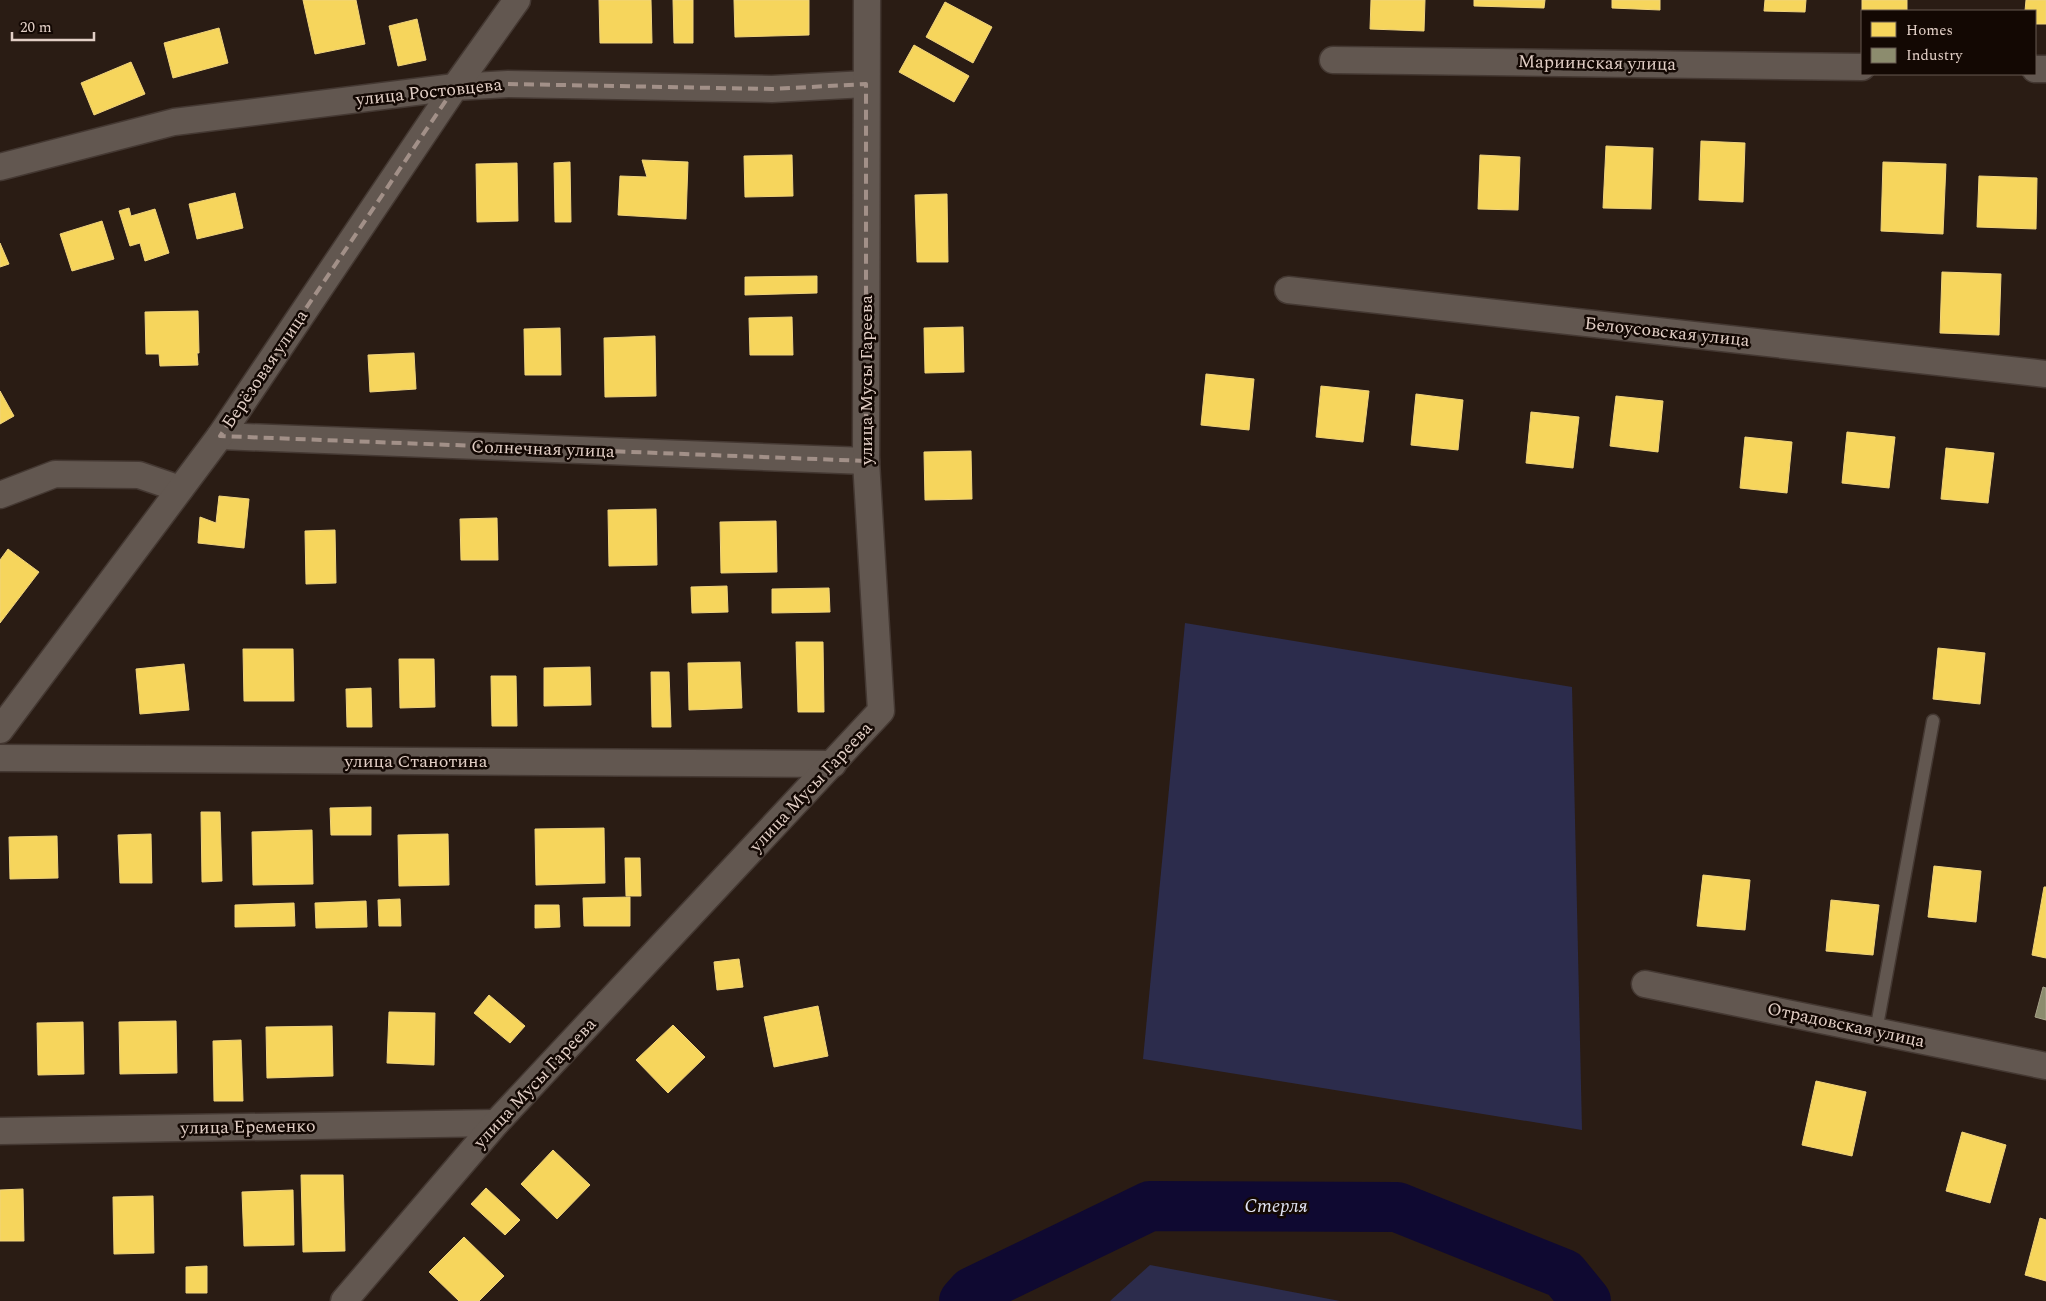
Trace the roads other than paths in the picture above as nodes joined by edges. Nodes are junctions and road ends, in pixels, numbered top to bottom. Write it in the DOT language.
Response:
graph roads {
  1 [pos="517,0"];
  2 [pos="867,0"];
  3 [pos="1333,60"];
  4 [pos="1861,67"];
  5 [pos="866,84"];
  6 [pos="455,87"];
  7 [pos="0,166"];
  8 [pos="1288,290"];
  9 [pos="2046,374"];
  10 [pos="220,436"];
  11 [pos="866,461"];
  12 [pos="180,489"];
  13 [pos="0,495"];
  14 [pos="1933,721"];
  15 [pos="0,730"];
  16 [pos="0,758"];
  17 [pos="832,764"];
  18 [pos="1645,984"];
  19 [pos="1876,1031"];
  20 [pos="2046,1066"];
  21 [pos="496,1124"];
  22 [pos="0,1131"];
  23 [pos="344,1301"];
  1 -- 6 [label="street, Берёзовая улица"];
  2 -- 5 [label="street, улица Мусы Гареева"];
  3 -- 4 [label="street, Мариинская улица"];
  5 -- 6 [label="street, улица Ростовцева"];
  5 -- 11 [label="street, улица Мусы Гареева"];
  6 -- 7 [label="street, улица Ростовцева"];
  6 -- 10 [label="street, Берёзовая улица"];
  8 -- 9 [label="street, Белоусовская улица"];
  10 -- 11 [label="street, Солнечная улица"];
  10 -- 12 [label="street, Берёзовая улица"];
  11 -- 17 [label="street, улица Мусы Гареева"];
  12 -- 13 [label="street"];
  12 -- 15 [label="street, Берёзовая улица"];
  14 -- 19 [label="lane"];
  16 -- 17 [label="street, улица Станотина"];
  17 -- 21 [label="street, улица Мусы Гареева"];
  18 -- 19 [label="street, Отрадовская улица"];
  19 -- 20 [label="street, Отрадовская улица"];
  21 -- 22 [label="street, улица Еременко"];
  21 -- 23 [label="street, улица Мусы Гареева"];
}
